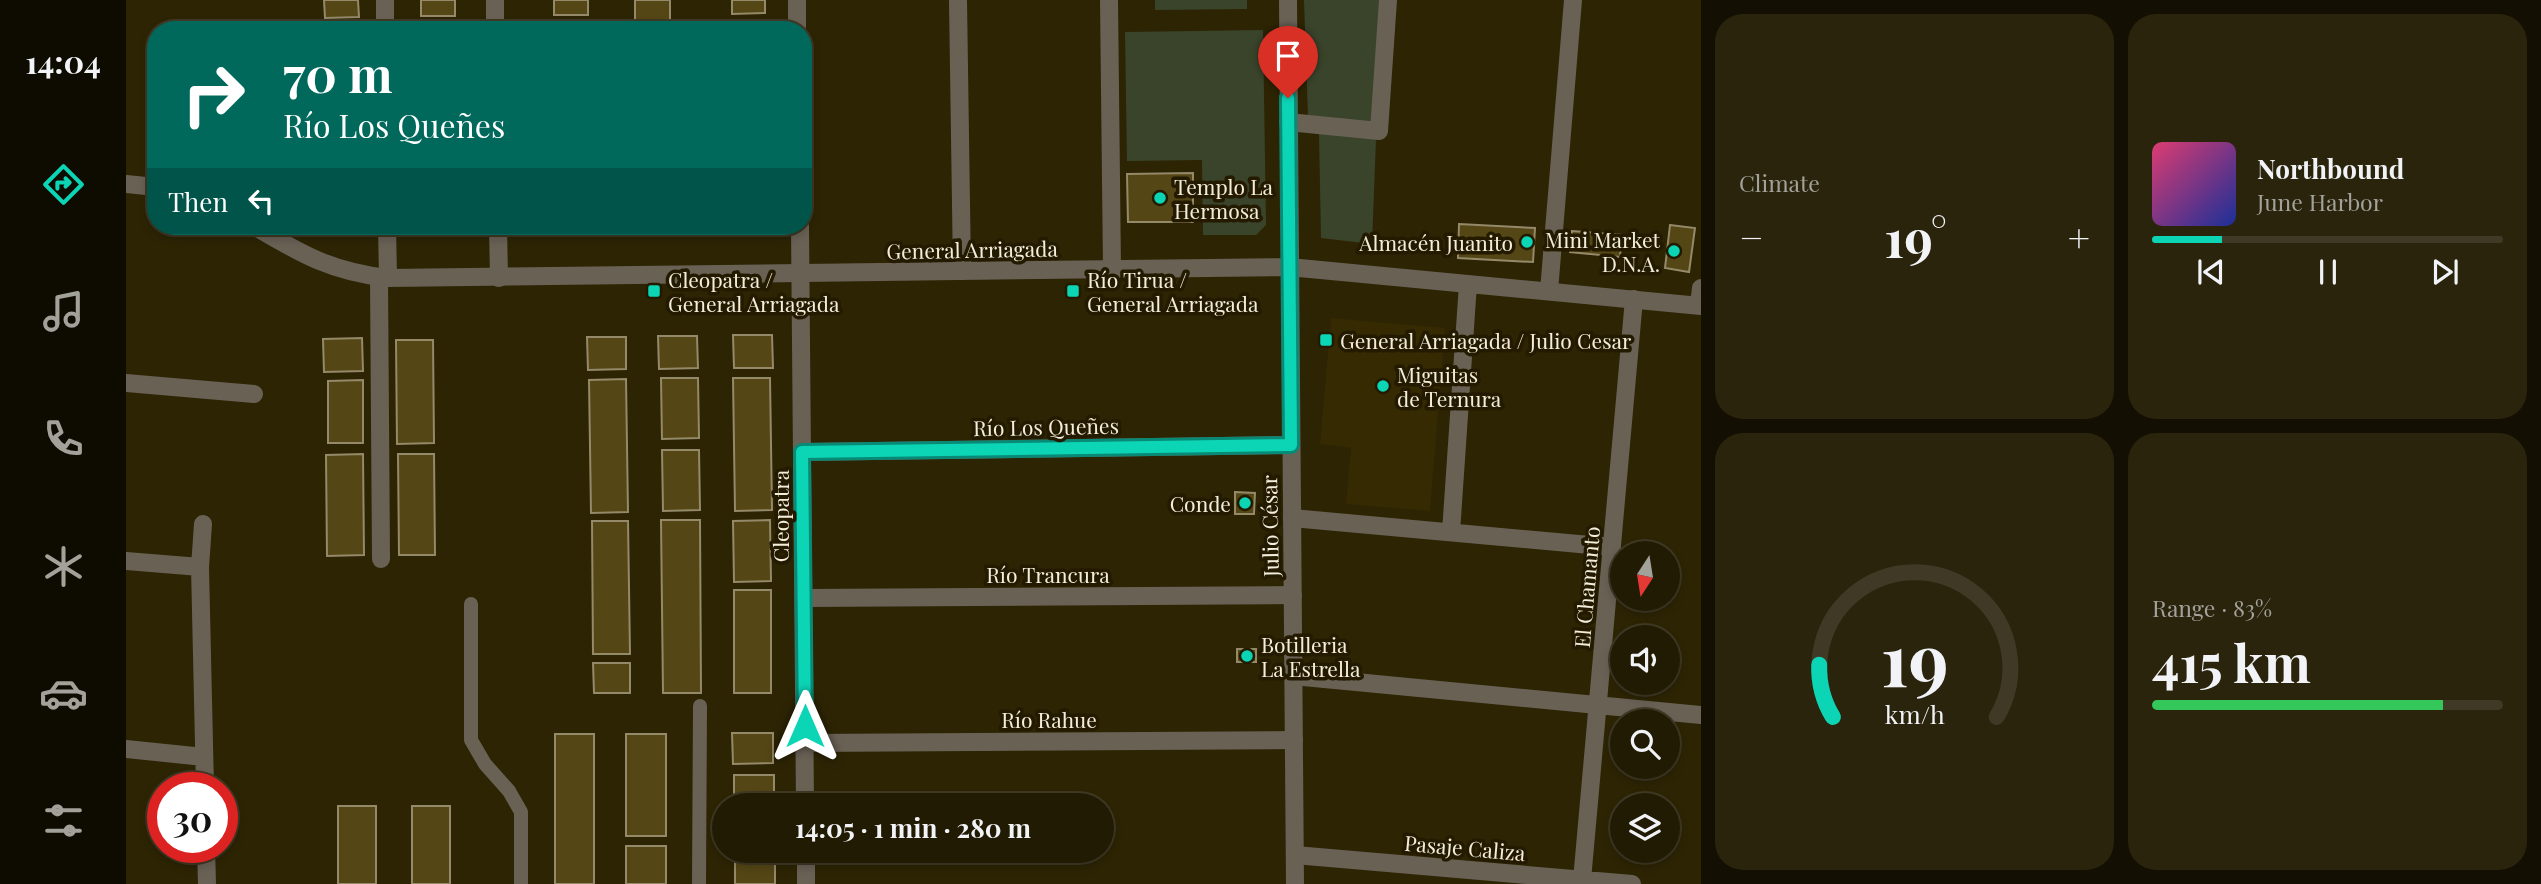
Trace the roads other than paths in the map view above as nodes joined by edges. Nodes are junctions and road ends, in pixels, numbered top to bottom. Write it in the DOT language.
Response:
graph roads {
  1 [pos="385,0"];
  2 [pos="495,0"];
  3 [pos="797,0"];
  4 [pos="958,0"];
  5 [pos="1109,0"];
  6 [pos="1288,0"];
  7 [pos="1388,0"];
  8 [pos="1573,0"];
  9 [pos="385,21"];
  10 [pos="495,21"];
  11 [pos="797,21"];
  12 [pos="1289,122"];
  13 [pos="126,184"];
  14 [pos="147,186"];
  15 [pos="270,235"];
  16 [pos="386,235"];
  17 [pos="498,235"];
  18 [pos="800,235"];
  19 [pos="1289,267"];
  20 [pos="1112,270"];
  21 [pos="962,271"];
  22 [pos="801,274"];
  23 [pos="384,277"];
  24 [pos="499,278"];
  25 [pos="1468,284"];
  26 [pos="1549,291"];
  27 [pos="1634,299"];
  28 [pos="1700,300"];
  29 [pos="126,383"];
  30 [pos="254,394"];
  31 [pos="1291,445"];
  32 [pos="802,452"];
  33 [pos="1292,518"];
  34 [pos="203,524"];
  35 [pos="1451,532"];
  36 [pos="1613,541"];
  37 [pos="1610,547"];
  38 [pos="381,559"];
  39 [pos="126,561"];
  40 [pos="200,567"];
  41 [pos="1610,570"];
  42 [pos="1293,595"];
  43 [pos="804,598"];
  44 [pos="471,604"];
  45 [pos="1293,676"];
  46 [pos="1598,705"];
  47 [pos="700,706"];
  48 [pos="1701,715"];
  49 [pos="1294,740"];
  50 [pos="805,743"];
  51 [pos="126,749"];
  52 [pos="204,757"];
  53 [pos="204,772"];
  54 [pos="805,793"];
  55 [pos="1295,855"];
  56 [pos="206,863"];
  57 [pos="806,863"];
  58 [pos="1582,880"];
  59 [pos="207,884"];
  60 [pos="521,884"];
  61 [pos="699,884"];
  62 [pos="806,884"];
  63 [pos="1295,884"];
  64 [pos="1632,884"];
  1 -- 9 [label="street"];
  2 -- 10 [label="street"];
  3 -- 11 [label="street"];
  4 -- 21 [label="street"];
  5 -- 20 [label="street"];
  6 -- 12 [label="street, Julio César"];
  7 -- 12 [label="street"];
  8 -- 26 [label="street"];
  12 -- 19 [label="street, Julio César"];
  13 -- 14 [label="street"];
  15 -- 23 [label="street, General Arriagada"];
  16 -- 23 [label="street"];
  17 -- 24 [label="street"];
  18 -- 22 [label="street, Cleopatra"];
  19 -- 20 [label="street, General Arriagada"];
  19 -- 25 [label="street, General Arriagada"];
  19 -- 31 [label="street, Julio César"];
  20 -- 21 [label="street, General Arriagada"];
  21 -- 22 [label="street, General Arriagada"];
  22 -- 24 [label="street, General Arriagada"];
  22 -- 32 [label="street, Cleopatra"];
  23 -- 24 [label="street, General Arriagada"];
  23 -- 38 [label="street"];
  25 -- 26 [label="street, General Arriagada"];
  25 -- 35 [label="street"];
  26 -- 27 [label="street, General Arriagada"];
  27 -- 28 [label="street, General Arriagada"];
  27 -- 36 [label="street, El Chamanto"];
  29 -- 30 [label="street"];
  31 -- 32 [label="street, Río Los Queñes"];
  31 -- 33 [label="street, Julio César"];
  32 -- 43 [label="street, Cleopatra"];
  33 -- 35 [label="street"];
  33 -- 42 [label="street, Julio César"];
  34 -- 40 [label="street"];
  35 -- 37 [label="street"];
  39 -- 40 [label="street"];
  40 -- 52 [label="street"];
  41 -- 46 [label="street, El Chamanto"];
  42 -- 43 [label="street, Río Trancura"];
  42 -- 45 [label="street, Julio César"];
  43 -- 50 [label="street, Cleopatra"];
  44 -- 60 [label="lane"];
  45 -- 46 [label="street"];
  45 -- 49 [label="street, Julio César"];
  46 -- 48 [label="street"];
  46 -- 58 [label="street, El Chamanto"];
  47 -- 61 [label="lane"];
  49 -- 50 [label="street, Río Rahue"];
  49 -- 55 [label="street, Julio César"];
  50 -- 54 [label="street, Cleopatra"];
  51 -- 52 [label="street"];
  52 -- 53 [label="street"];
  55 -- 58 [label="street, Pasaje Caliza"];
  55 -- 63 [label="street, Julio César"];
  56 -- 59 [label="street"];
  57 -- 62 [label="street"];
  58 -- 64 [label="street, Pasaje Caliza"];
}
